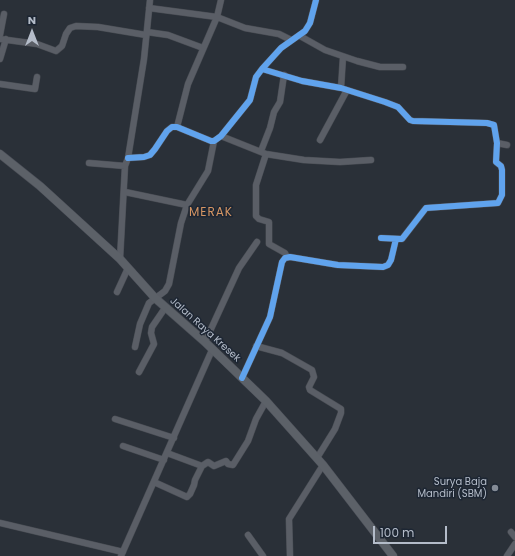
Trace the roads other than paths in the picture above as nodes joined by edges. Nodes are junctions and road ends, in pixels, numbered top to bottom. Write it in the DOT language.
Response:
graph roads {
  1 [pos="150,0"];
  2 [pos="221,0"];
  3 [pos="316,0"];
  4 [pos="149,8"];
  5 [pos="4,14"];
  6 [pos="217,17"];
  7 [pos="146,33"];
  8 [pos="0,35"];
  9 [pos="300,36"];
  10 [pos="3,39"];
  11 [pos="292,40"];
  12 [pos="203,48"];
  13 [pos="343,57"];
  14 [pos="0,59"];
  15 [pos="403,67"];
  16 [pos="262,69"];
  17 [pos="284,75"];
  18 [pos="37,77"];
  19 [pos="0,84"];
  20 [pos="344,89"];
  21 [pos="177,128"];
  22 [pos="221,136"];
  23 [pos="320,140"];
  24 [pos="214,142"];
  25 [pos="497,144"];
  26 [pos="506,145"];
  27 [pos="264,153"];
  28 [pos="0,154"];
  29 [pos="128,158"];
  30 [pos="371,160"];
  31 [pos="89,163"];
  32 [pos="125,166"];
  33 [pos="125,192"];
  34 [pos="187,205"];
  35 [pos="380,238"];
  36 [pos="396,239"];
  37 [pos="256,242"];
  38 [pos="287,257"];
  39 [pos="120,259"];
  40 [pos="128,268"];
  41 [pos="117,292"];
  42 [pos="155,298"];
  43 [pos="165,308"];
  44 [pos="205,342"];
  45 [pos="256,346"];
  46 [pos="135,347"];
  47 [pos="212,350"];
  48 [pos="139,372"];
  49 [pos="242,378"];
  50 [pos="266,401"];
  51 [pos="115,419"];
  52 [pos="174,438"];
  53 [pos="123,446"];
  54 [pos="167,452"];
  55 [pos="317,458"];
  56 [pos="164,460"];
  57 [pos="323,465"];
  58 [pos="202,466"];
  59 [pos="154,482"];
  60 [pos="0,523"];
  61 [pos="248,535"];
  62 [pos="515,544"];
  63 [pos="122,554"];
  64 [pos="263,556"];
  65 [pos="290,556"];
  66 [pos="393,556"];
  67 [pos="507,556"];
  1 -- 4 [label="street"];
  2 -- 6 [label="street"];
  3 -- 9 [label="street"];
  4 -- 6 [label="street"];
  4 -- 7 [label="street"];
  5 -- 8 [label="street"];
  6 -- 11 [label="street"];
  6 -- 12 [label="street"];
  7 -- 10 [label="street"];
  7 -- 12 [label="street"];
  7 -- 29 [label="street"];
  9 -- 11 [label="street"];
  9 -- 13 [label="street"];
  10 -- 14 [label="street"];
  11 -- 16 [label="street"];
  12 -- 21 [label="street"];
  13 -- 15 [label="street"];
  13 -- 20 [label="street"];
  16 -- 17 [label="street"];
  16 -- 22 [label="street"];
  17 -- 20 [label="street"];
  17 -- 27 [label="street"];
  18 -- 19 [label="street"];
  20 -- 23 [label="street"];
  20 -- 25 [label="street"];
  21 -- 24 [label="street"];
  21 -- 29 [label="street"];
  22 -- 24 [label="street"];
  22 -- 27 [label="street"];
  24 -- 34 [label="street"];
  25 -- 26 [label="street"];
  25 -- 36 [label="street"];
  27 -- 30 [label="street"];
  27 -- 38 [label="street"];
  28 -- 39 [label="main road, Jalan Raya Kresek"];
  29 -- 32 [label="street"];
  31 -- 32 [label="street"];
  32 -- 33 [label="street"];
  33 -- 34 [label="street"];
  33 -- 39 [label="street"];
  34 -- 42 [label="street"];
  35 -- 36 [label="street"];
  36 -- 38 [label="street"];
  37 -- 44 [label="street"];
  38 -- 45 [label="street"];
  39 -- 40 [label="main road, Jalan Raya Kresek"];
  40 -- 41 [label="street"];
  40 -- 42 [label="main road, Jalan Raya Kresek"];
  42 -- 43 [label="main road, Jalan Raya Kresek"];
  42 -- 46 [label="street"];
  43 -- 44 [label="main road, Jalan Raya Kresek"];
  43 -- 48 [label="street"];
  44 -- 47 [label="main road, Jalan Raya Kresek"];
  45 -- 49 [label="street"];
  45 -- 55 [label="street"];
  47 -- 49 [label="main road, Jalan Raya Kresek"];
  47 -- 52 [label="street"];
  49 -- 50 [label="main road, Jalan Raya Kresek"];
  50 -- 55 [label="main road, Jalan Raya Kresek"];
  50 -- 58 [label="street"];
  51 -- 52 [label="street"];
  52 -- 54 [label="street"];
  53 -- 56 [label="street"];
  54 -- 56 [label="street"];
  54 -- 58 [label="street"];
  55 -- 57 [label="main road, Jalan Raya Kresek"];
  56 -- 59 [label="street"];
  57 -- 65 [label="street"];
  57 -- 66 [label="main road, Jalan Raya Kresek"];
  58 -- 59 [label="street"];
  59 -- 63 [label="street"];
  60 -- 63 [label="street"];
  61 -- 64 [label="street"];
  62 -- 67 [label="street"];
}
